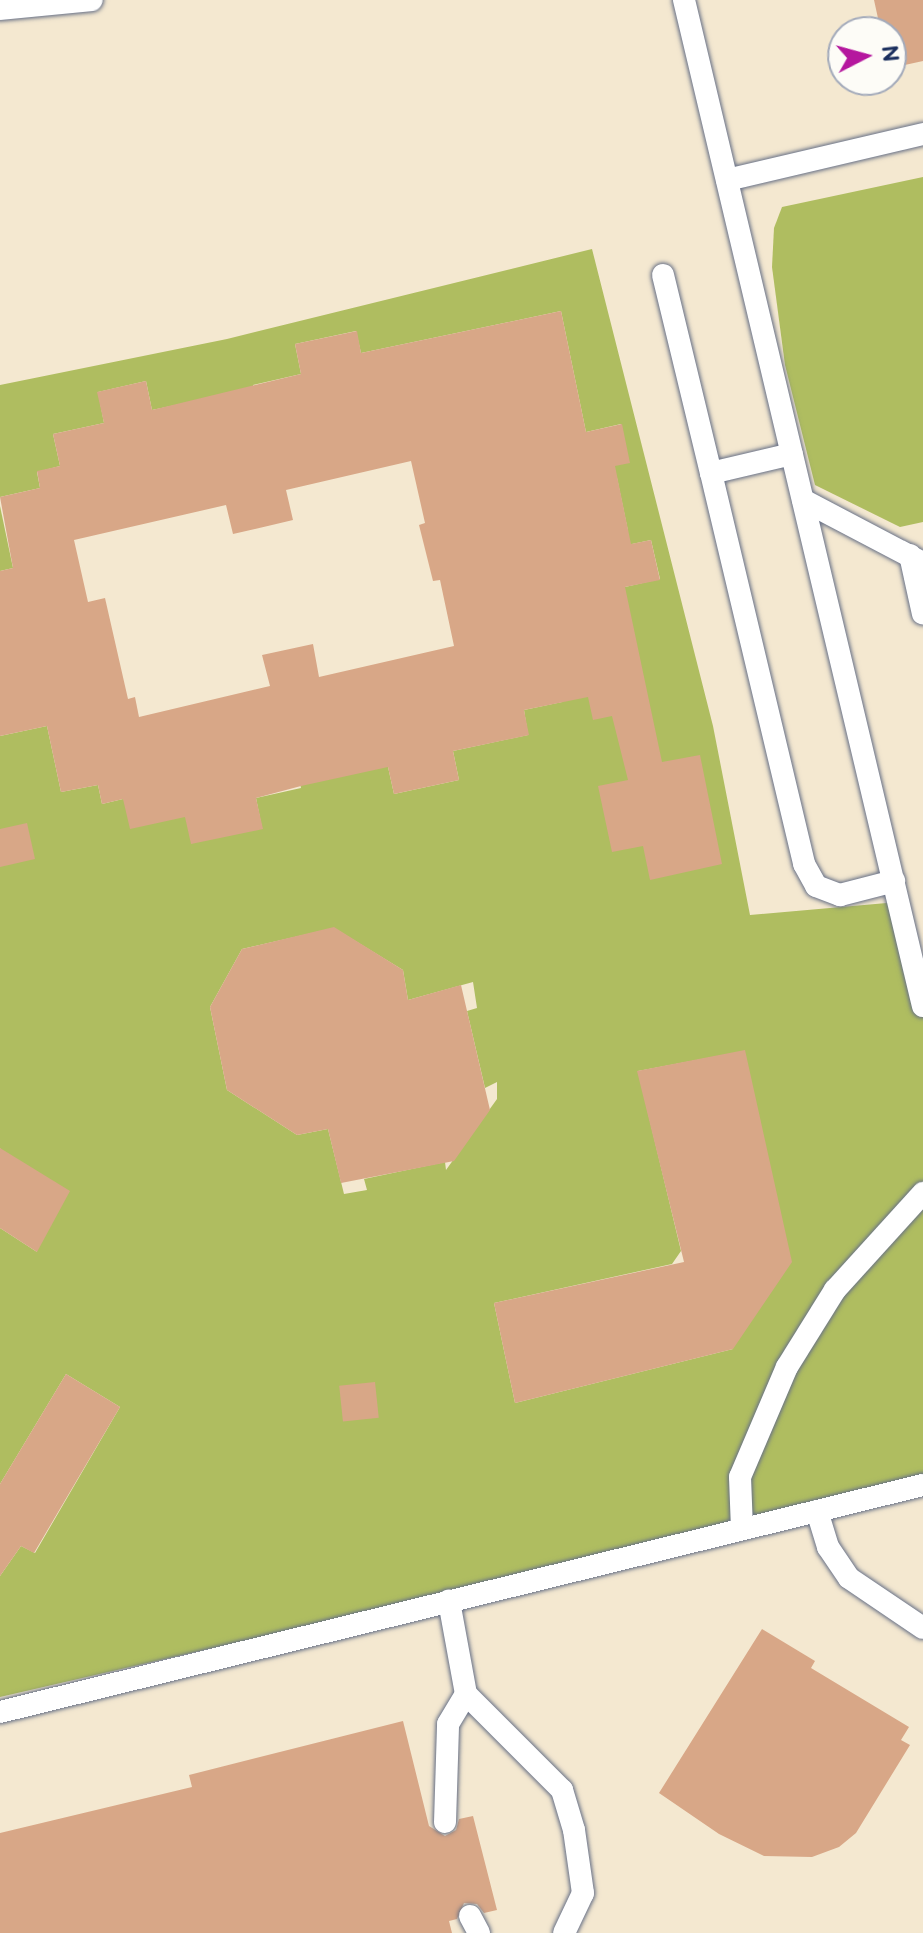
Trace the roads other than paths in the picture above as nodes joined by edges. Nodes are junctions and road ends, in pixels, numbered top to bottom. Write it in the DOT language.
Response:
graph roads {
  1 [pos="92,0"];
  2 [pos="684,0"];
  3 [pos="0,9"];
  4 [pos="923,134"];
  5 [pos="727,180"];
  6 [pos="663,275"];
  7 [pos="792,454"];
  8 [pos="711,473"];
  9 [pos="803,500"];
  10 [pos="916,559"];
  11 [pos="923,614"];
  12 [pos="894,881"];
  13 [pos="923,1006"];
  14 [pos="923,1193"];
  15 [pos="923,1485"];
  16 [pos="817,1511"];
  17 [pos="742,1529"];
  18 [pos="449,1601"];
  19 [pos="923,1628"];
  20 [pos="466,1694"];
  21 [pos="0,1712"];
  22 [pos="445,1822"];
  23 [pos="564,1933"];
  1 -- 3 [label="lane"];
  2 -- 5 [label="lane"];
  4 -- 5 [label="lane"];
  5 -- 7 [label="lane"];
  6 -- 8 [label="lane"];
  7 -- 8 [label="lane"];
  7 -- 9 [label="lane"];
  8 -- 12 [label="lane"];
  9 -- 10 [label="lane"];
  9 -- 12 [label="lane"];
  10 -- 11 [label="lane"];
  12 -- 13 [label="lane"];
  14 -- 17 [label="lane"];
  15 -- 16 [label="lane"];
  16 -- 17 [label="lane"];
  16 -- 19 [label="lane"];
  17 -- 18 [label="lane"];
  18 -- 20 [label="lane"];
  18 -- 21 [label="lane"];
  20 -- 22 [label="lane"];
  20 -- 23 [label="lane"];
}
